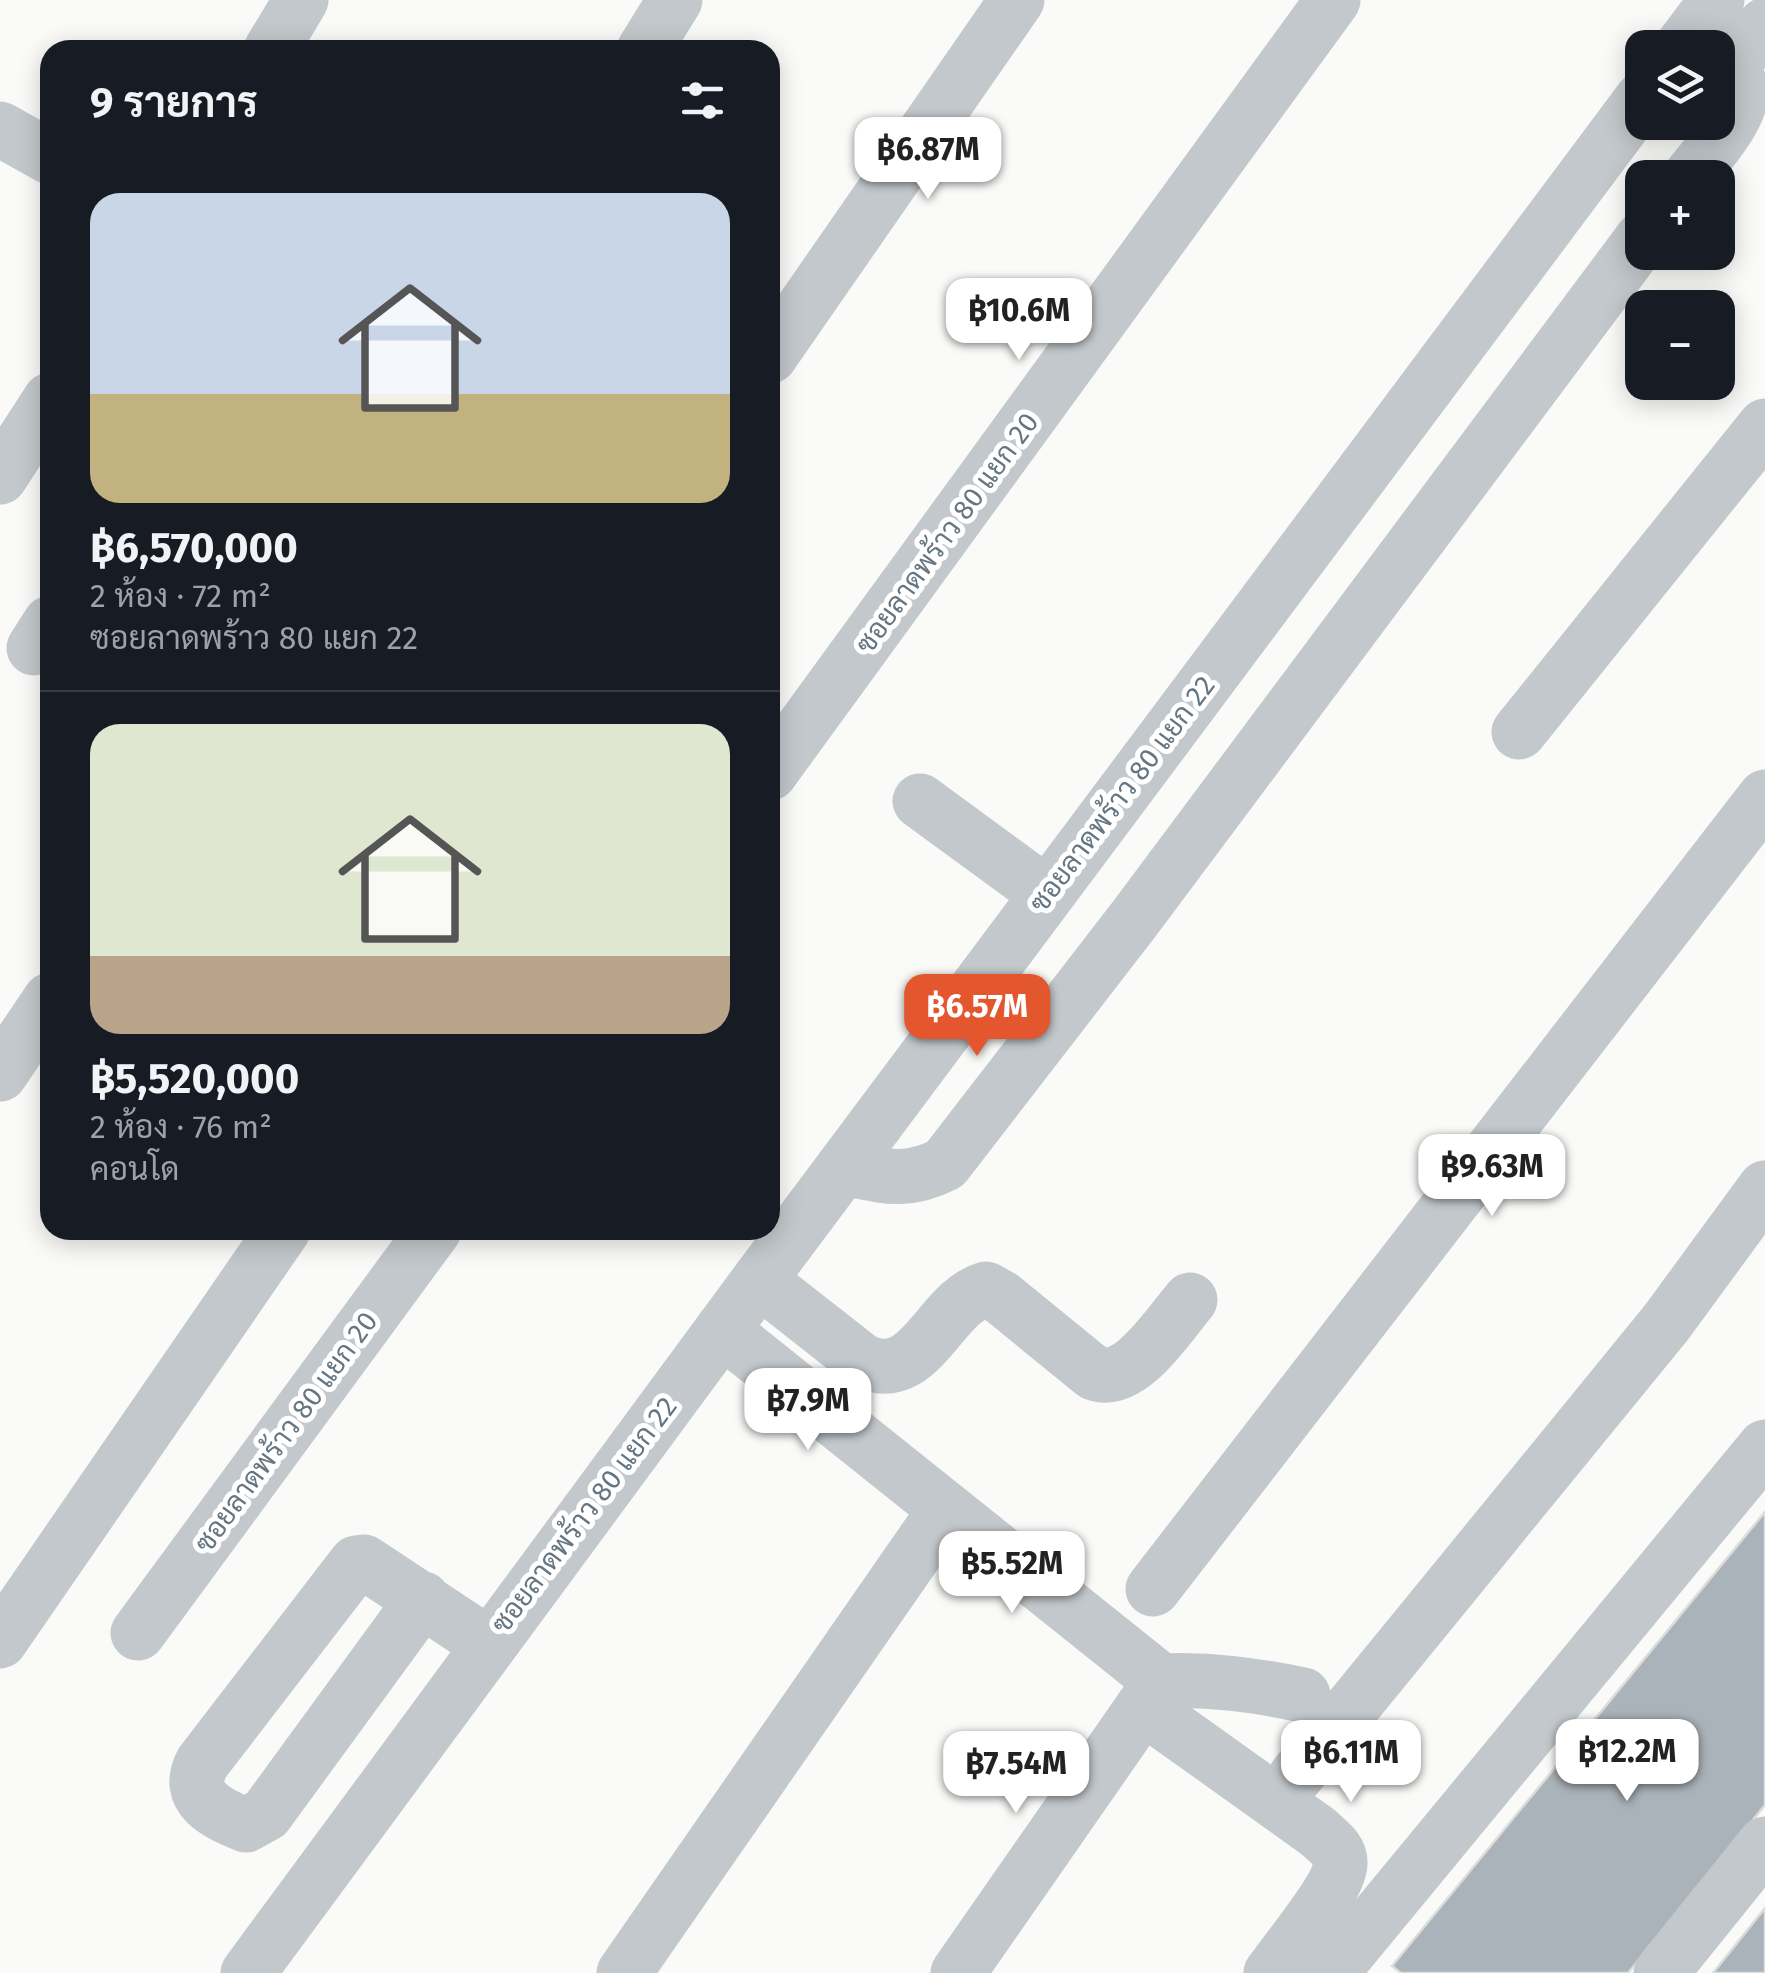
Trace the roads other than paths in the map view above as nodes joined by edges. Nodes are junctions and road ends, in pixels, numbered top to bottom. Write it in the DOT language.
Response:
graph roads {
  1 [pos="301,0"];
  2 [pos="675,0"];
  3 [pos="1017,0"];
  4 [pos="1333,0"];
  5 [pos="1765,25"];
  6 [pos="1735,34"];
  7 [pos="277,40"];
  8 [pos="650,40"];
  9 [pos="1735,80"];
  10 [pos="1735,113"];
  11 [pos="1625,123"];
  12 [pos="0,129"];
  13 [pos="1718,140"];
  14 [pos="40,151"];
  15 [pos="1703,160"];
  16 [pos="1625,262"];
  17 [pos="780,342"];
  18 [pos="1422,394"];
  19 [pos="40,420"];
  20 [pos="1765,426"];
  21 [pos="1488,443"];
  22 [pos="0,478"];
  23 [pos="1519,732"];
  24 [pos="780,759"];
  25 [pos="1765,797"];
  26 [pos="920,801"];
  27 [pos="1047,894"];
  28 [pos="40,1015"];
  29 [pos="0,1074"];
  30 [pos="843,1168"];
  31 [pos="1765,1188"];
  32 [pos="276,1240"];
  33 [pos="427,1240"];
  34 [pos="758,1280"];
  35 [pos="1190,1300"];
  36 [pos="722,1330"];
  37 [pos="1765,1447"];
  38 [pos="946,1509"];
  39 [pos="1153,1590"];
  40 [pos="423,1599"];
  41 [pos="138,1633"];
  42 [pos="0,1641"];
  43 [pos="488,1644"];
  44 [pos="1152,1694"];
  45 [pos="1303,1696"];
  46 [pos="1296,1776"];
  47 [pos="1765,1844"];
  48 [pos="1338,1971"];
  49 [pos="248,1973"];
  50 [pos="624,1973"];
  51 [pos="958,1973"];
  52 [pos="1271,1973"];
  53 [pos="1661,1973"];
  1 -- 7 [label="street"];
  2 -- 8 [label="street"];
  3 -- 17 [label="street"];
  4 -- 24 [label="street, ซอยลาดพร้าว 80 แยก 20"];
  5 -- 6 [label="street"];
  9 -- 10 [label="street"];
  11 -- 18 [label="street, ซอยลาดพร้าว 80 แยก 22"];
  12 -- 14 [label="street"];
  13 -- 15 [label="street"];
  16 -- 21 [label="street"];
  18 -- 21 [label="street"];
  18 -- 27 [label="street, ซอยลาดพร้าว 80 แยก 22"];
  19 -- 22 [label="street"];
  20 -- 23 [label="street"];
  21 -- 30 [label="street"];
  25 -- 39 [label="street"];
  26 -- 27 [label="street"];
  27 -- 30 [label="street, ซอยลาดพร้าว 80 แยก 22"];
  28 -- 29 [label="street"];
  30 -- 34 [label="street, ซอยลาดพร้าว 80 แยก 22"];
  31 -- 46 [label="street"];
  32 -- 42 [label="street"];
  33 -- 41 [label="street, ซอยลาดพร้าว 80 แยก 20"];
  34 -- 35 [label="street"];
  34 -- 36 [label="street, ซอยลาดพร้าว 80 แยก 22"];
  36 -- 38 [label="street"];
  36 -- 43 [label="street, ซอยลาดพร้าว 80 แยก 22"];
  37 -- 48 [label="street"];
  38 -- 44 [label="street"];
  38 -- 50 [label="street"];
  40 -- 40 [label="street"];
  40 -- 43 [label="street"];
  43 -- 49 [label="street, ซอยลาดพร้าว 80 แยก 22"];
  44 -- 45 [label="street"];
  44 -- 51 [label="street"];
  44 -- 52 [label="street"];
  47 -- 53 [label="street"];
}
